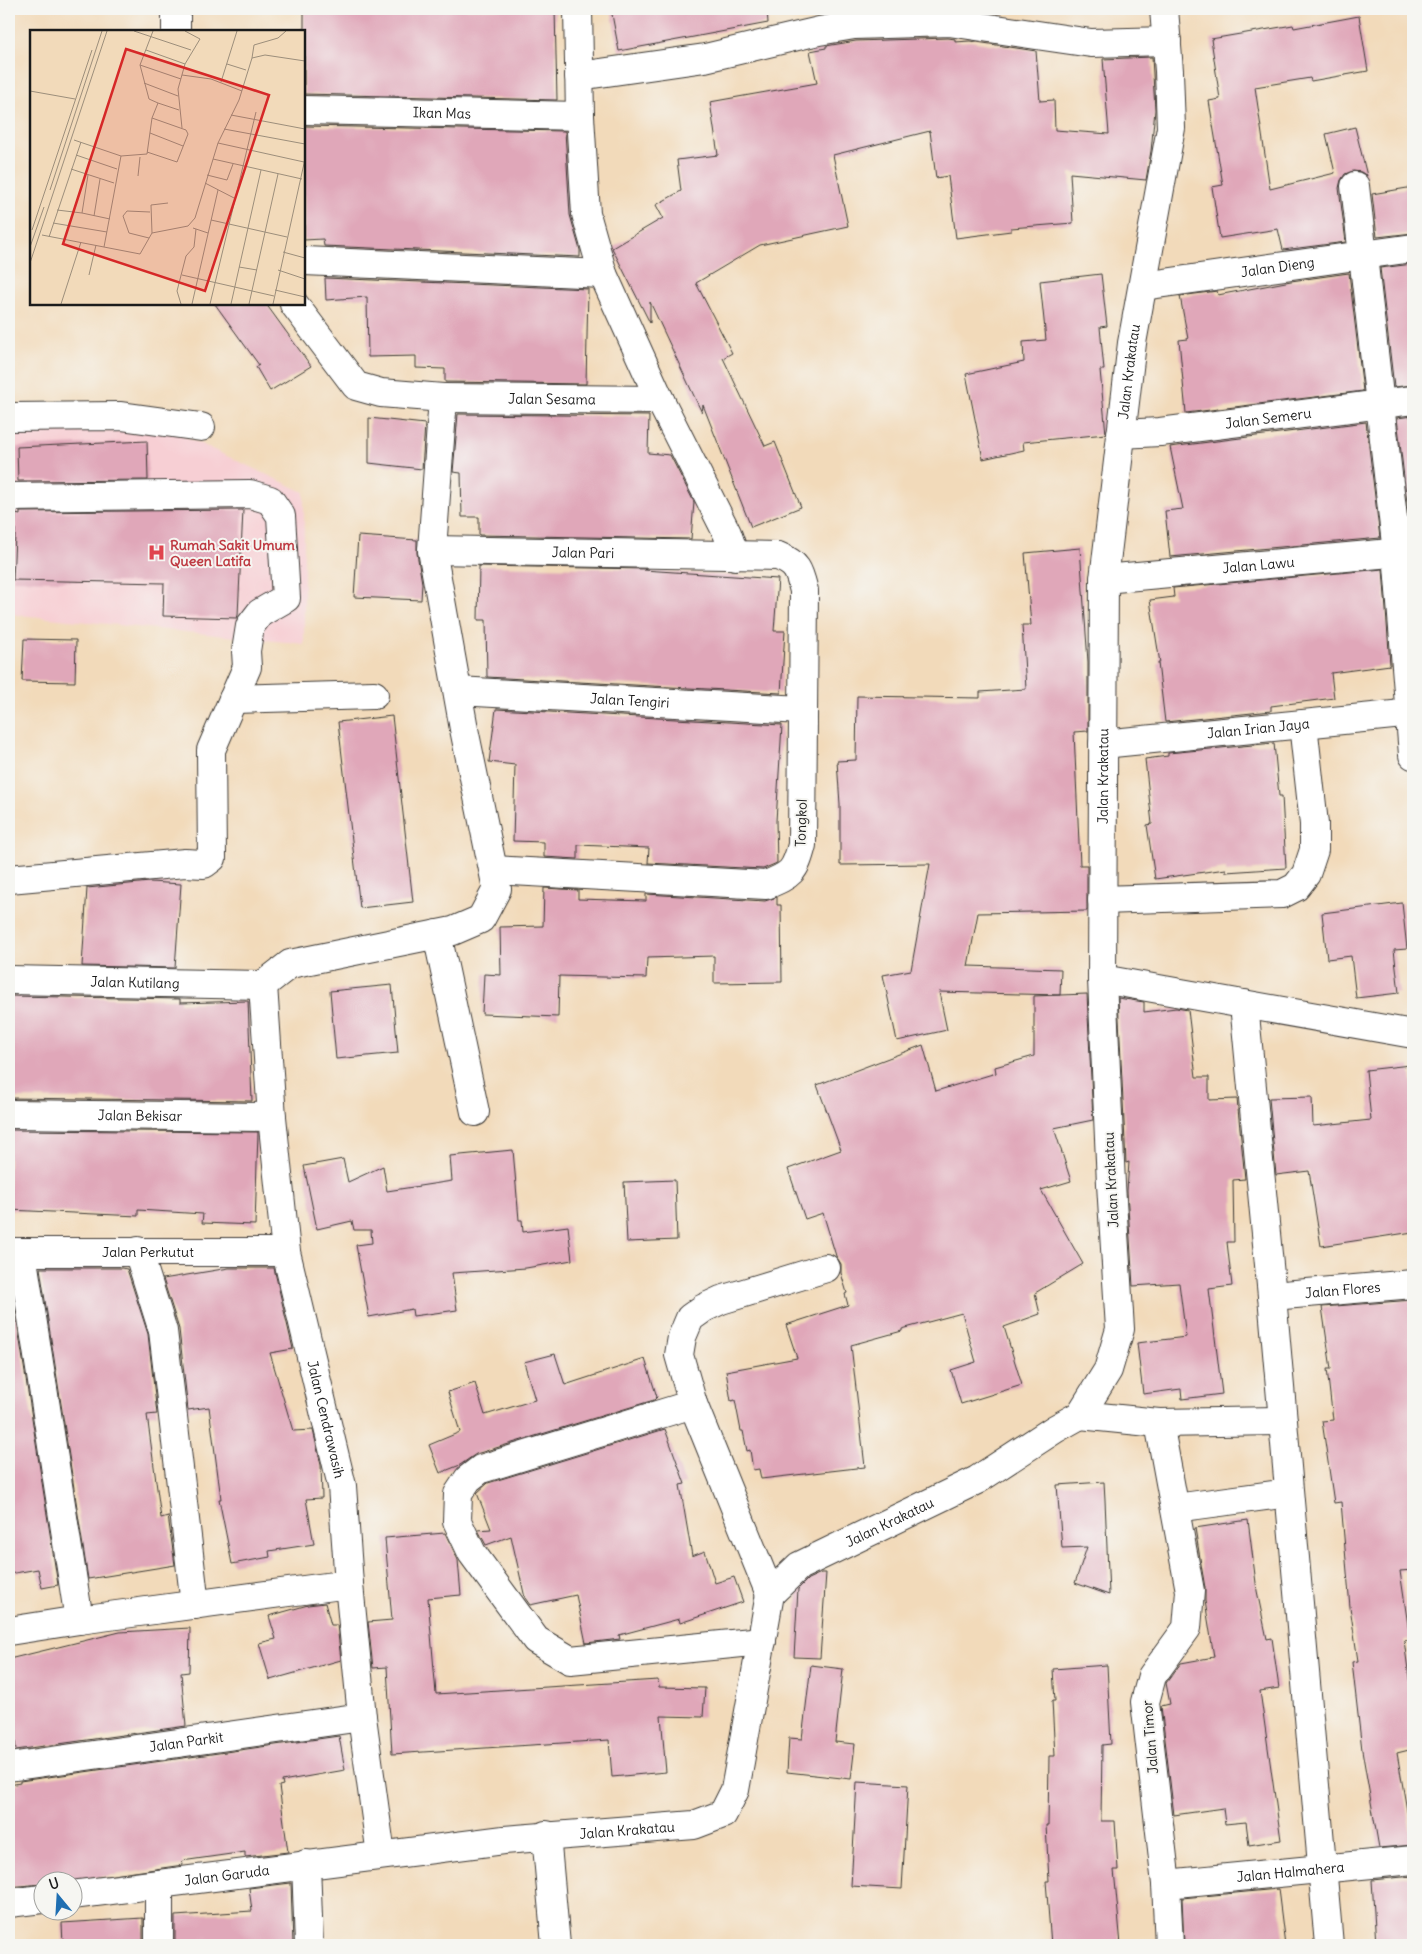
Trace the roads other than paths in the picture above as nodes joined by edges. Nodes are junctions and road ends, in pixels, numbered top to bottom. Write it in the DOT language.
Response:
graph roads {
  1 [pos="176,9"];
  2 [pos="578,9"];
  3 [pos="1164,9"];
  4 [pos="949,15"];
  5 [pos="176,30"];
  6 [pos="1167,41"];
  7 [pos="579,76"];
  8 [pos="305,110"];
  9 [pos="580,116"];
  10 [pos="1355,186"];
  11 [pos="1413,248"];
  12 [pos="1363,254"];
  13 [pos="305,262"];
  14 [pos="603,274"];
  15 [pos="1143,286"];
  16 [pos="295,305"];
  17 [pos="443,398"];
  18 [pos="660,400"];
  19 [pos="1413,400"];
  20 [pos="1380,405"];
  21 [pos="9,417"];
  22 [pos="201,427"];
  23 [pos="1122,434"];
  24 [pos="9,497"];
  25 [pos="432,550"];
  26 [pos="1405,552"];
  27 [pos="735,556"];
  28 [pos="1104,579"];
  29 [pos="458,691"];
  30 [pos="374,695"];
  31 [pos="233,699"];
  32 [pos="802,710"];
  33 [pos="1411,713"];
  34 [pos="1303,724"];
  35 [pos="1104,744"];
  36 [pos="1413,755"];
  37 [pos="494,870"];
  38 [pos="9,879"];
  39 [pos="1102,900"];
  40 [pos="437,934"];
  41 [pos="1102,979"];
  42 [pos="9,980"];
  43 [pos="263,985"];
  44 [pos="1244,1004"];
  45 [pos="1413,1034"];
  46 [pos="475,1112"];
  47 [pos="9,1114"];
  48 [pos="272,1117"];
  49 [pos="138,1251"];
  50 [pos="286,1252"];
  51 [pos="15,1253"];
  52 [pos="826,1268"];
  53 [pos="1413,1284"];
  54 [pos="1272,1296"];
  55 [pos="693,1404"];
  56 [pos="1080,1415"];
  57 [pos="1283,1421"];
  58 [pos="1159,1423"];
  59 [pos="1289,1493"];
  60 [pos="1175,1508"];
  61 [pos="349,1584"];
  62 [pos="770,1594"];
  63 [pos="195,1605"];
  64 [pos="79,1620"];
  65 [pos="9,1631"];
  66 [pos="762,1641"];
  67 [pos="362,1717"];
  68 [pos="9,1767"];
  69 [pos="546,1835"];
  70 [pos="381,1855"];
  71 [pos="1413,1860"];
  72 [pos="306,1864"];
  73 [pos="1322,1869"];
  74 [pos="159,1884"];
  75 [pos="1166,1884"];
  76 [pos="82,1894"];
  77 [pos="32,1900"];
  78 [pos="9,1903"];
  79 [pos="159,1945"];
  80 [pos="309,1945"];
  81 [pos="556,1945"];
  82 [pos="1169,1945"];
  83 [pos="1329,1945"];
  1 -- 5 [label="street"];
  2 -- 7 [label="street"];
  3 -- 6 [label="street, Jalan Krakatau"];
  4 -- 6 [label="street"];
  4 -- 7 [label="street"];
  6 -- 15 [label="street, Jalan Krakatau"];
  7 -- 9 [label="street"];
  8 -- 9 [label="street, Ikan Mas"];
  9 -- 14 [label="street"];
  10 -- 12 [label="street"];
  11 -- 12 [label="street, Jalan Dieng"];
  12 -- 15 [label="street, Jalan Dieng"];
  12 -- 20 [label="street"];
  13 -- 14 [label="street"];
  14 -- 18 [label="street"];
  15 -- 23 [label="street, Jalan Krakatau"];
  16 -- 17 [label="street, Jalan Sesama"];
  17 -- 18 [label="street, Jalan Sesama"];
  17 -- 25 [label="street"];
  18 -- 27 [label="street"];
  19 -- 20 [label="street, Jalan Semeru"];
  20 -- 23 [label="street, Jalan Semeru"];
  20 -- 26 [label="street"];
  21 -- 22 [label="street"];
  23 -- 28 [label="street, Jalan Krakatau"];
  24 -- 31 [label="street"];
  25 -- 27 [label="street, Jalan Pari"];
  25 -- 29 [label="street"];
  26 -- 28 [label="street, Jalan Lawu"];
  26 -- 33 [label="street"];
  27 -- 32 [label="street, Tongkol"];
  28 -- 35 [label="street, Jalan Krakatau"];
  29 -- 32 [label="street, Jalan Tengiri"];
  29 -- 37 [label="street"];
  30 -- 31 [label="street"];
  31 -- 38 [label="street"];
  32 -- 37 [label="street, Tongkol"];
  33 -- 34 [label="street, Jalan Irian Jaya"];
  33 -- 36 [label="street"];
  34 -- 35 [label="street, Jalan Irian Jaya"];
  34 -- 39 [label="street"];
  35 -- 39 [label="street, Jalan Krakatau"];
  37 -- 40 [label="street"];
  39 -- 41 [label="street, Jalan Krakatau"];
  40 -- 43 [label="street"];
  40 -- 46 [label="street"];
  41 -- 44 [label="street"];
  41 -- 56 [label="street, Jalan Krakatau"];
  42 -- 43 [label="street, Jalan Kutilang"];
  43 -- 48 [label="street, Jalan Cendrawasih"];
  44 -- 45 [label="street"];
  44 -- 54 [label="street"];
  47 -- 48 [label="street, Jalan Bekisar"];
  48 -- 50 [label="street, Jalan Cendrawasih"];
  49 -- 50 [label="street, Jalan Perkutut"];
  49 -- 51 [label="street, Jalan Perkutut"];
  49 -- 63 [label="street"];
  50 -- 61 [label="street, Jalan Cendrawasih"];
  51 -- 64 [label="street"];
  52 -- 55 [label="street"];
  53 -- 54 [label="street, Jalan Flores"];
  54 -- 57 [label="street"];
  55 -- 62 [label="street"];
  55 -- 66 [label="street"];
  56 -- 58 [label="street"];
  56 -- 62 [label="street, Jalan Krakatau"];
  57 -- 58 [label="street"];
  57 -- 59 [label="street"];
  58 -- 60 [label="street, Jalan Timor"];
  59 -- 60 [label="street"];
  59 -- 73 [label="street"];
  60 -- 75 [label="street, Jalan Timor"];
  61 -- 63 [label="street"];
  61 -- 67 [label="street, Jalan Cendrawasih"];
  62 -- 66 [label="street, Jalan Krakatau"];
  63 -- 64 [label="street"];
  64 -- 65 [label="street"];
  66 -- 69 [label="street, Jalan Krakatau"];
  67 -- 68 [label="street, Jalan Parkit"];
  67 -- 70 [label="street, Jalan Cendrawasih"];
  69 -- 70 [label="street, Jalan Krakatau"];
  69 -- 81 [label="street"];
  70 -- 72 [label="street, Jalan Garuda"];
  71 -- 73 [label="street, Jalan Halmahera"];
  72 -- 74 [label="street, Jalan Garuda"];
  72 -- 80 [label="street"];
  73 -- 75 [label="street, Jalan Halmahera"];
  73 -- 83 [label="street"];
  74 -- 76 [label="street, Jalan Garuda"];
  74 -- 79 [label="street"];
  75 -- 82 [label="street, Jalan Timor"];
  77 -- 78 [label="street"];
}
